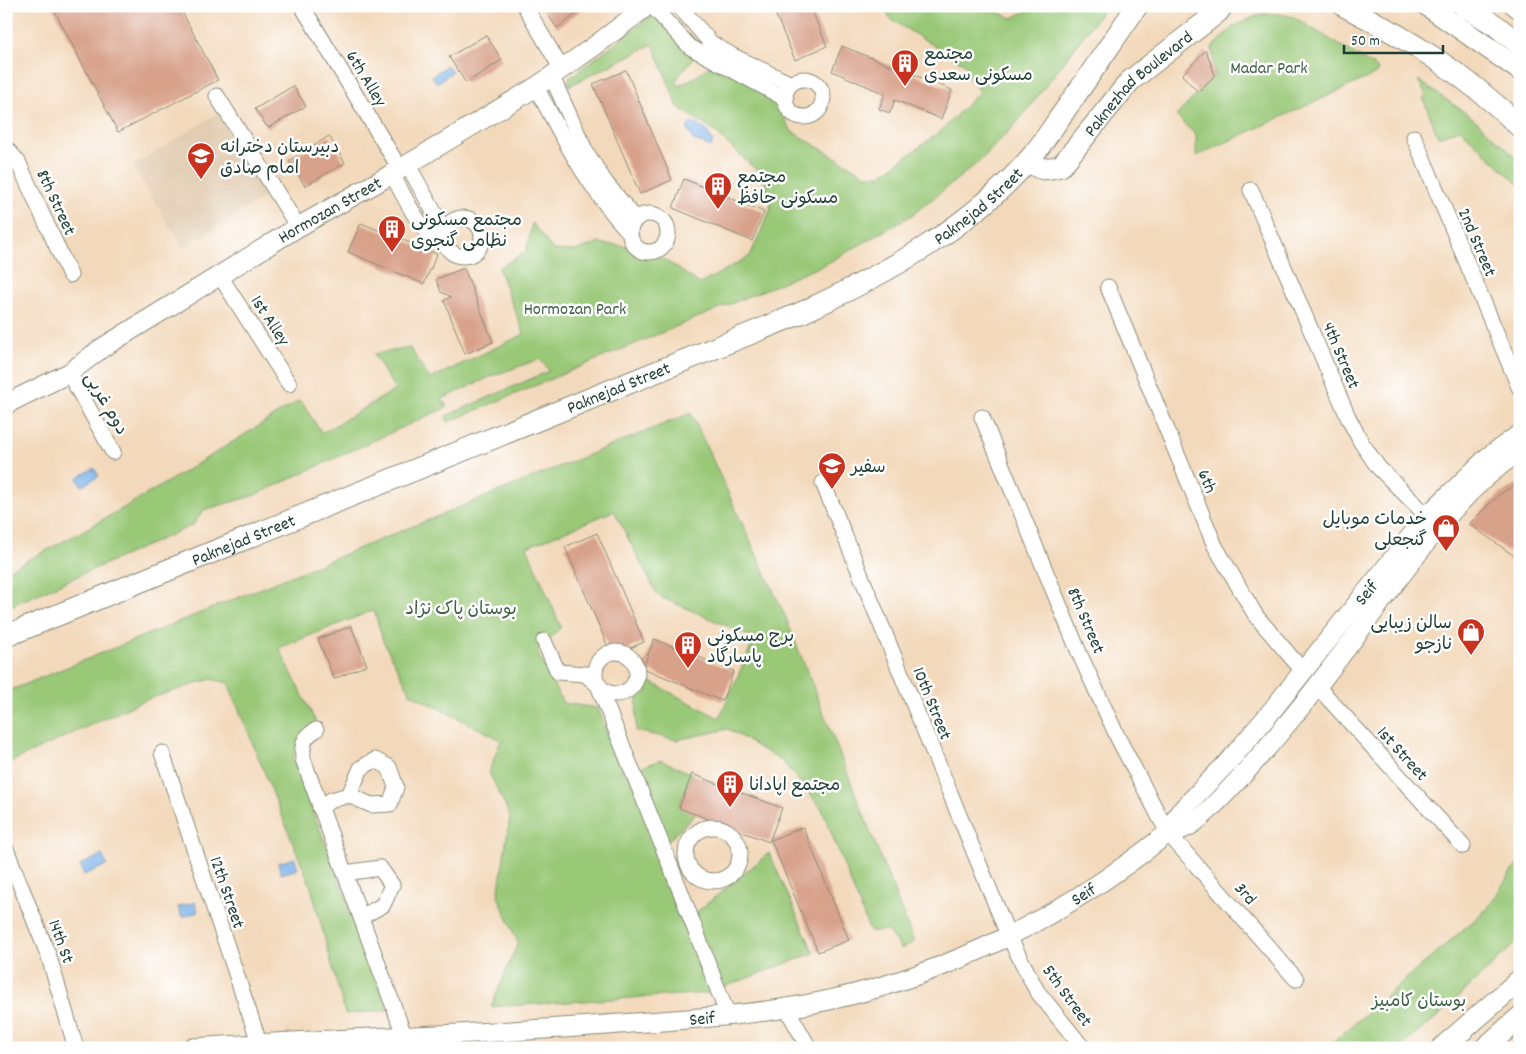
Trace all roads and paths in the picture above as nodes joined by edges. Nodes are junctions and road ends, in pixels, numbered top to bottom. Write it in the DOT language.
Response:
graph roads {
  1 [pos="302,6"];
  2 [pos="525,6"];
  3 [pos="647,6"];
  4 [pos="652,6"];
  5 [pos="679,6"];
  6 [pos="1136,6"];
  7 [pos="1222,6"];
  8 [pos="1344,6"];
  9 [pos="1428,6"];
  10 [pos="1464,6"];
  11 [pos="1512,6"];
  12 [pos="1520,12"];
  13 [pos="1520,45"];
  14 [pos="707,49"];
  15 [pos="1520,70"];
  16 [pos="557,73"];
  17 [pos="1089,77"];
  18 [pos="1130,81"];
  19 [pos="791,84"];
  20 [pos="536,86"];
  21 [pos="217,96"];
  22 [pos="786,99"];
  23 [pos="1520,127"];
  24 [pos="1414,137"];
  25 [pos="6,148"];
  26 [pos="1033,155"];
  27 [pos="581,157"];
  28 [pos="400,170"];
  29 [pos="1251,190"];
  30 [pos="633,226"];
  31 [pos="298,227"];
  32 [pos="446,239"];
  33 [pos="70,275"];
  34 [pos="220,276"];
  35 [pos="1108,287"];
  36 [pos="69,373"];
  37 [pos="289,384"];
  38 [pos="1520,389"];
  39 [pos="6,404"];
  40 [pos="982,417"];
  41 [pos="1520,434"];
  42 [pos="1520,451"];
  43 [pos="113,452"];
  44 [pos="823,483"];
  45 [pos="1432,521"];
  46 [pos="6,636"];
  47 [pos="544,641"];
  48 [pos="1310,678"];
  49 [pos="316,730"];
  50 [pos="162,753"];
  51 [pos="348,795"];
  52 [pos="320,808"];
  53 [pos="1168,832"];
  54 [pos="1462,846"];
  55 [pos="6,849"];
  56 [pos="345,873"];
  57 [pos="699,877"];
  58 [pos="682,894"];
  59 [pos="361,917"];
  60 [pos="1009,937"];
  61 [pos="1296,979"];
  62 [pos="1520,980"];
  63 [pos="787,1009"];
  64 [pos="728,1016"];
  65 [pos="1520,1018"];
  66 [pos="404,1035"];
  67 [pos="1499,1040"];
  68 [pos="437,1041"];
  69 [pos="260,1046"];
  70 [pos="76,1048"];
  71 [pos="193,1048"];
  72 [pos="809,1048"];
  73 [pos="1083,1048"];
  74 [pos="1442,1048"];
  75 [pos="1485,1048"];
  1 -- 28 [label="street, 6th Alley"];
  2 -- 16 [label="street"];
  3 -- 16 [label="street, Hormozan Street"];
  4 -- 14 [label="street"];
  5 -- 14 [label="street"];
  6 -- 17 [label="main road, Paknejad Street"];
  7 -- 18 [label="main road, Paknezhad Boulevard"];
  8 -- 23 [label="main road"];
  9 -- 15 [label="main road"];
  10 -- 13 [label="main road"];
  11 -- 12 [label="street"];
  14 -- 19 [label="street"];
  14 -- 22 [label="street"];
  16 -- 20 [label="street, Hormozan Street"];
  16 -- 27 [label="street"];
  17 -- 18 [label="main road"];
  17 -- 26 [label="main road, Paknejad Street"];
  18 -- 26 [label="main road, Paknezhad Boulevard"];
  19 -- 22 [label="street"];
  19 -- 22 [label="street"];
  20 -- 27 [label="street"];
  20 -- 28 [label="street, Hormozan Street"];
  21 -- 31 [label="street"];
  24 -- 38 [label="street, 2nd Street"];
  25 -- 33 [label="street, 8th Street"];
  26 -- 46 [label="main road, Paknejad Street"];
  27 -- 30 [label="street"];
  28 -- 31 [label="street, Hormozan Street"];
  28 -- 32 [label="street, 6th Alley"];
  29 -- 45 [label="street, 4th Street"];
  31 -- 34 [label="street, Hormozan Street"];
  34 -- 36 [label="street, Hormozan Street"];
  34 -- 37 [label="street, 1st Alley"];
  35 -- 48 [label="street, 6th"];
  36 -- 39 [label="street, Hormozan Street"];
  36 -- 43 [label="street, دوم غربی"];
  40 -- 53 [label="street, 8th Street"];
  41 -- 45 [label="street, Seif"];
  42 -- 45 [label="street, Seif"];
  44 -- 60 [label="street, 10th Street"];
  45 -- 48 [label="street, Seif"];
  47 -- 58 [label="street"];
  48 -- 53 [label="street, Seif"];
  48 -- 54 [label="street, 1st Street"];
  49 -- 52 [label="street"];
  50 -- 69 [label="street, 12th Street"];
  51 -- 52 [label="street"];
  52 -- 56 [label="street"];
  53 -- 60 [label="street, Seif"];
  53 -- 61 [label="street, 3rd"];
  55 -- 70 [label="street, 14th St"];
  56 -- 59 [label="street"];
  56 -- 59 [label="street"];
  57 -- 58 [label="street"];
  58 -- 64 [label="street"];
  59 -- 66 [label="street"];
  60 -- 63 [label="street, Seif"];
  60 -- 73 [label="street, 5th Street"];
  62 -- 74 [label="main road"];
  63 -- 64 [label="street, Seif"];
  63 -- 72 [label="street"];
  64 -- 68 [label="street, Seif"];
  65 -- 67 [label="main road"];
  66 -- 68 [label="street, Seif"];
  66 -- 69 [label="street, Seif"];
  67 -- 75 [label="main road"];
  69 -- 71 [label="street, Seif"];
}
